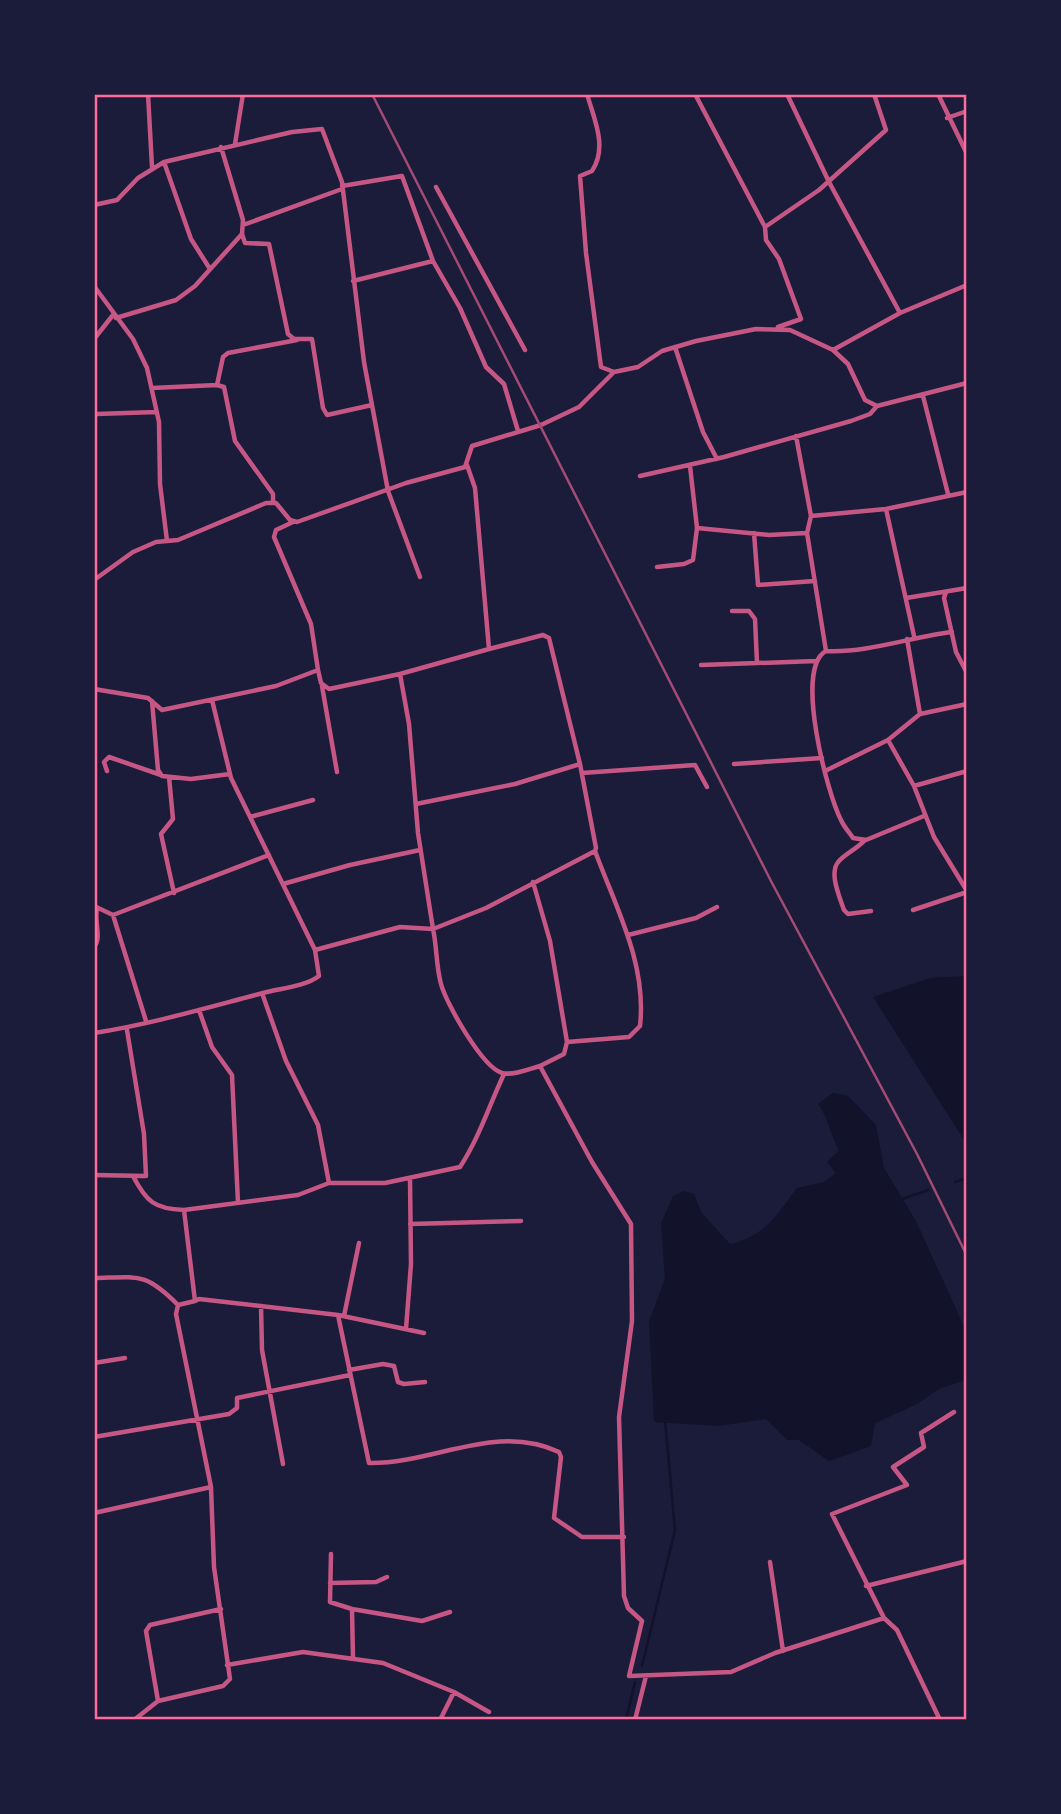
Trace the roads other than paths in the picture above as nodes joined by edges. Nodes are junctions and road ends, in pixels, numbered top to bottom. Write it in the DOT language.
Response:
graph roads {
  1 [pos="95,94"];
  2 [pos="148,94"];
  3 [pos="243,94"];
  4 [pos="587,94"];
  5 [pos="695,94"];
  6 [pos="787,94"];
  7 [pos="874,94"];
  8 [pos="937,94"];
  9 [pos="94,106"];
  10 [pos="967,111"];
  11 [pos="947,118"];
  12 [pos="235,144"];
  13 [pos="221,147"];
  14 [pos="967,154"];
  15 [pos="164,162"];
  16 [pos="152,167"];
  17 [pos="829,181"];
  18 [pos="342,187"];
  19 [pos="436,187"];
  20 [pos="94,205"];
  21 [pos="243,225"];
  22 [pos="765,227"];
  23 [pos="242,234"];
  24 [pos="433,261"];
  25 [pos="210,269"];
  26 [pos="353,281"];
  27 [pos="967,285"];
  28 [pos="94,286"];
  29 [pos="900,313"];
  30 [pos="115,316"];
  31 [pos="770,329"];
  32 [pos="94,339"];
  33 [pos="300,339"];
  34 [pos="675,347"];
  35 [pos="833,350"];
  36 [pos="525,351"];
  37 [pos="614,372"];
  38 [pos="967,383"];
  39 [pos="217,385"];
  40 [pos="152,388"];
  41 [pos="923,396"];
  42 [pos="372,405"];
  43 [pos="877,406"];
  44 [pos="157,412"];
  45 [pos="94,417"];
  46 [pos="518,432"];
  47 [pos="796,436"];
  48 [pos="717,459"];
  49 [pos="467,465"];
  50 [pos="690,466"];
  51 [pos="640,476"];
  52 [pos="388,491"];
  53 [pos="967,492"];
  54 [pos="947,494"];
  55 [pos="273,502"];
  56 [pos="886,509"];
  57 [pos="811,516"];
  58 [pos="293,522"];
  59 [pos="697,528"];
  60 [pos="754,533"];
  61 [pos="807,533"];
  62 [pos="167,541"];
  63 [pos="657,567"];
  64 [pos="420,577"];
  65 [pos="94,580"];
  66 [pos="815,581"];
  67 [pos="967,588"];
  68 [pos="943,592"];
  69 [pos="906,598"];
  70 [pos="732,611"];
  71 [pos="952,632"];
  72 [pos="914,636"];
  73 [pos="907,639"];
  74 [pos="489,649"];
  75 [pos="826,650"];
  76 [pos="816,661"];
  77 [pos="757,663"];
  78 [pos="701,665"];
  79 [pos="318,670"];
  80 [pos="400,674"];
  81 [pos="967,674"];
  82 [pos="322,685"];
  83 [pos="94,689"];
  84 [pos="212,700"];
  85 [pos="152,701"];
  86 [pos="967,704"];
  87 [pos="920,714"];
  88 [pos="888,740"];
  89 [pos="822,758"];
  90 [pos="580,764"];
  91 [pos="734,764"];
  92 [pos="107,771"];
  93 [pos="825,771"];
  94 [pos="967,771"];
  95 [pos="337,772"];
  96 [pos="582,773"];
  97 [pos="230,774"];
  98 [pos="162,776"];
  99 [pos="169,777"];
  100 [pos="914,786"];
  101 [pos="707,787"];
  102 [pos="313,800"];
  103 [pos="416,804"];
  104 [pos="924,816"];
  105 [pos="250,817"];
  106 [pos="866,839"];
  107 [pos="420,850"];
  108 [pos="595,851"];
  109 [pos="269,855"];
  110 [pos="533,882"];
  111 [pos="283,884"];
  112 [pos="967,892"];
  113 [pos="174,893"];
  114 [pos="96,907"];
  115 [pos="717,907"];
  116 [pos="913,909"];
  117 [pos="871,911"];
  118 [pos="113,915"];
  119 [pos="433,929"];
  120 [pos="628,935"];
  121 [pos="94,947"];
  122 [pos="315,950"];
  123 [pos="262,993"];
  124 [pos="199,1010"];
  125 [pos="146,1021"];
  126 [pos="127,1030"];
  127 [pos="94,1033"];
  128 [pos="567,1042"];
  129 [pos="540,1066"];
  130 [pos="504,1074"];
  131 [pos="94,1175"];
  132 [pos="133,1176"];
  133 [pos="410,1180"];
  134 [pos="328,1183"];
  135 [pos="238,1203"];
  136 [pos="184,1210"];
  137 [pos="522,1221"];
  138 [pos="410,1224"];
  139 [pos="359,1242"];
  140 [pos="94,1278"];
  141 [pos="195,1301"];
  142 [pos="178,1304"];
  143 [pos="261,1306"];
  144 [pos="341,1315"];
  145 [pos="406,1329"];
  146 [pos="425,1333"];
  147 [pos="125,1358"];
  148 [pos="94,1363"];
  149 [pos="350,1373"];
  150 [pos="425,1381"];
  151 [pos="270,1390"];
  152 [pos="954,1412"];
  153 [pos="195,1421"];
  154 [pos="94,1437"];
  155 [pos="284,1464"];
  156 [pos="211,1488"];
  157 [pos="94,1513"];
  158 [pos="624,1537"];
  159 [pos="331,1554"];
  160 [pos="967,1561"];
  161 [pos="770,1562"];
  162 [pos="387,1577"];
  163 [pos="330,1583"];
  164 [pos="866,1586"];
  165 [pos="221,1609"];
  166 [pos="352,1609"];
  167 [pos="450,1612"];
  168 [pos="884,1618"];
  169 [pos="783,1651"];
  170 [pos="353,1658"];
  171 [pos="227,1665"];
  172 [pos="646,1676"];
  173 [pos="454,1692"];
  174 [pos="158,1701"];
  175 [pos="489,1712"];
  176 [pos="134,1720"];
  177 [pos="440,1720"];
  178 [pos="635,1720"];
  179 [pos="940,1720"];
  1 -- 9 [label="street"];
  2 -- 16 [label="street"];
  3 -- 12 [label="street"];
  4 -- 37 [label="street"];
  5 -- 22 [label="street"];
  6 -- 17 [label="street"];
  7 -- 17 [label="street"];
  8 -- 11 [label="street"];
  10 -- 11 [label="street"];
  11 -- 14 [label="street"];
  12 -- 13 [label="street"];
  12 -- 18 [label="street"];
  13 -- 15 [label="street"];
  13 -- 21 [label="street"];
  15 -- 16 [label="street"];
  15 -- 25 [label="street"];
  16 -- 20 [label="street"];
  17 -- 22 [label="street"];
  17 -- 29 [label="street"];
  18 -- 21 [label="street"];
  18 -- 24 [label="street"];
  18 -- 26 [label="street"];
  19 -- 36 [label="street"];
  21 -- 23 [label="street"];
  22 -- 31 [label="street"];
  23 -- 25 [label="street"];
  23 -- 33 [label="street"];
  24 -- 26 [label="street"];
  24 -- 46 [label="street"];
  25 -- 30 [label="street"];
  26 -- 42 [label="street"];
  27 -- 29 [label="street"];
  28 -- 30 [label="street"];
  29 -- 35 [label="street"];
  30 -- 32 [label="street"];
  30 -- 40 [label="street"];
  31 -- 34 [label="street"];
  31 -- 35 [label="street"];
  33 -- 39 [label="street"];
  33 -- 42 [label="street"];
  34 -- 37 [label="street"];
  34 -- 48 [label="street"];
  35 -- 43 [label="street"];
  37 -- 46 [label="street"];
  38 -- 41 [label="street"];
  39 -- 40 [label="street"];
  39 -- 55 [label="street"];
  40 -- 44 [label="street"];
  41 -- 43 [label="street"];
  41 -- 54 [label="street"];
  42 -- 52 [label="street"];
  43 -- 47 [label="street"];
  44 -- 45 [label="street"];
  44 -- 62 [label="street"];
  46 -- 49 [label="street"];
  47 -- 48 [label="street"];
  47 -- 57 [label="street"];
  48 -- 50 [label="street"];
  49 -- 52 [label="street"];
  49 -- 74 [label="street"];
  50 -- 51 [label="street"];
  50 -- 59 [label="street"];
  52 -- 58 [label="street"];
  52 -- 64 [label="street"];
  53 -- 54 [label="street"];
  54 -- 56 [label="street"];
  55 -- 58 [label="street"];
  55 -- 62 [label="street"];
  56 -- 57 [label="street"];
  56 -- 69 [label="street"];
  57 -- 61 [label="street"];
  58 -- 79 [label="street"];
  59 -- 60 [label="street"];
  59 -- 63 [label="street"];
  60 -- 61 [label="street"];
  60 -- 66 [label="street"];
  61 -- 66 [label="street"];
  62 -- 65 [label="street"];
  66 -- 75 [label="street"];
  67 -- 68 [label="street"];
  68 -- 69 [label="street"];
  68 -- 71 [label="street"];
  69 -- 72 [label="street"];
  70 -- 77 [label="street"];
  71 -- 72 [label="street"];
  71 -- 81 [label="street"];
  72 -- 73 [label="street"];
  73 -- 75 [label="street"];
  73 -- 87 [label="street"];
  74 -- 80 [label="street"];
  74 -- 90 [label="street"];
  75 -- 76 [label="street"];
  76 -- 77 [label="street"];
  76 -- 89 [label="street"];
  77 -- 78 [label="street"];
  79 -- 82 [label="street"];
  79 -- 84 [label="street"];
  80 -- 82 [label="street"];
  80 -- 103 [label="street"];
  82 -- 95 [label="street"];
  83 -- 85 [label="street"];
  84 -- 85 [label="street"];
  84 -- 97 [label="street"];
  85 -- 98 [label="street"];
  86 -- 87 [label="street"];
  87 -- 88 [label="street"];
  88 -- 93 [label="street"];
  88 -- 100 [label="street"];
  89 -- 91 [label="street"];
  89 -- 93 [label="street"];
  90 -- 96 [label="street"];
  90 -- 103 [label="street"];
  92 -- 98 [label="street"];
  93 -- 106 [label="street"];
  94 -- 100 [label="street"];
  96 -- 101 [label="street"];
  96 -- 108 [label="street"];
  97 -- 99 [label="street"];
  97 -- 105 [label="street"];
  98 -- 99 [label="street"];
  99 -- 113 [label="street"];
  100 -- 104 [label="street"];
  102 -- 105 [label="street"];
  103 -- 107 [label="street"];
  104 -- 106 [label="street"];
  104 -- 112 [label="street"];
  105 -- 109 [label="street"];
  106 -- 117 [label="street"];
  107 -- 111 [label="street"];
  107 -- 119 [label="street"];
  108 -- 110 [label="street"];
  108 -- 120 [label="street"];
  109 -- 111 [label="street"];
  109 -- 113 [label="street"];
  110 -- 119 [label="street"];
  110 -- 128 [label="street"];
  111 -- 122 [label="street"];
  112 -- 116 [label="street"];
  113 -- 118 [label="street"];
  114 -- 118 [label="street"];
  114 -- 121 [label="street"];
  115 -- 120 [label="street"];
  118 -- 125 [label="street"];
  119 -- 122 [label="street"];
  119 -- 130 [label="street"];
  120 -- 128 [label="street"];
  122 -- 123 [label="street"];
  123 -- 124 [label="street"];
  123 -- 134 [label="street"];
  124 -- 125 [label="street"];
  124 -- 135 [label="street"];
  125 -- 126 [label="street"];
  126 -- 127 [label="street"];
  126 -- 132 [label="street"];
  128 -- 129 [label="street"];
  129 -- 130 [label="street"];
  129 -- 158 [label="street"];
  130 -- 133 [label="street"];
  131 -- 132 [label="street"];
  132 -- 136 [label="street"];
  133 -- 134 [label="street"];
  133 -- 138 [label="street"];
  134 -- 135 [label="street"];
  135 -- 136 [label="street"];
  136 -- 141 [label="street"];
  137 -- 138 [label="street"];
  138 -- 145 [label="street"];
  139 -- 144 [label="street"];
  140 -- 142 [label="street"];
  141 -- 142 [label="street"];
  141 -- 143 [label="street"];
  142 -- 153 [label="street"];
  143 -- 144 [label="street"];
  143 -- 151 [label="street"];
  144 -- 145 [label="street"];
  144 -- 149 [label="street"];
  145 -- 146 [label="street"];
  147 -- 148 [label="street"];
  149 -- 150 [label="street"];
  149 -- 151 [label="street"];
  149 -- 158 [label="street"];
  151 -- 153 [label="street"];
  151 -- 155 [label="street"];
  152 -- 164 [label="street"];
  153 -- 154 [label="street"];
  153 -- 156 [label="street"];
  156 -- 157 [label="street"];
  156 -- 165 [label="street"];
  158 -- 172 [label="street"];
  159 -- 163 [label="street"];
  160 -- 164 [label="street"];
  161 -- 169 [label="street"];
  162 -- 163 [label="street"];
  163 -- 166 [label="street"];
  164 -- 168 [label="street"];
  165 -- 171 [label="street"];
  165 -- 174 [label="street"];
  166 -- 167 [label="street"];
  166 -- 170 [label="street"];
  168 -- 169 [label="street"];
  168 -- 179 [label="street"];
  169 -- 172 [label="street"];
  170 -- 171 [label="street"];
  170 -- 173 [label="street"];
  171 -- 174 [label="street"];
  172 -- 178 [label="street"];
  173 -- 175 [label="street"];
  173 -- 177 [label="street"];
  174 -- 176 [label="street"];
}
